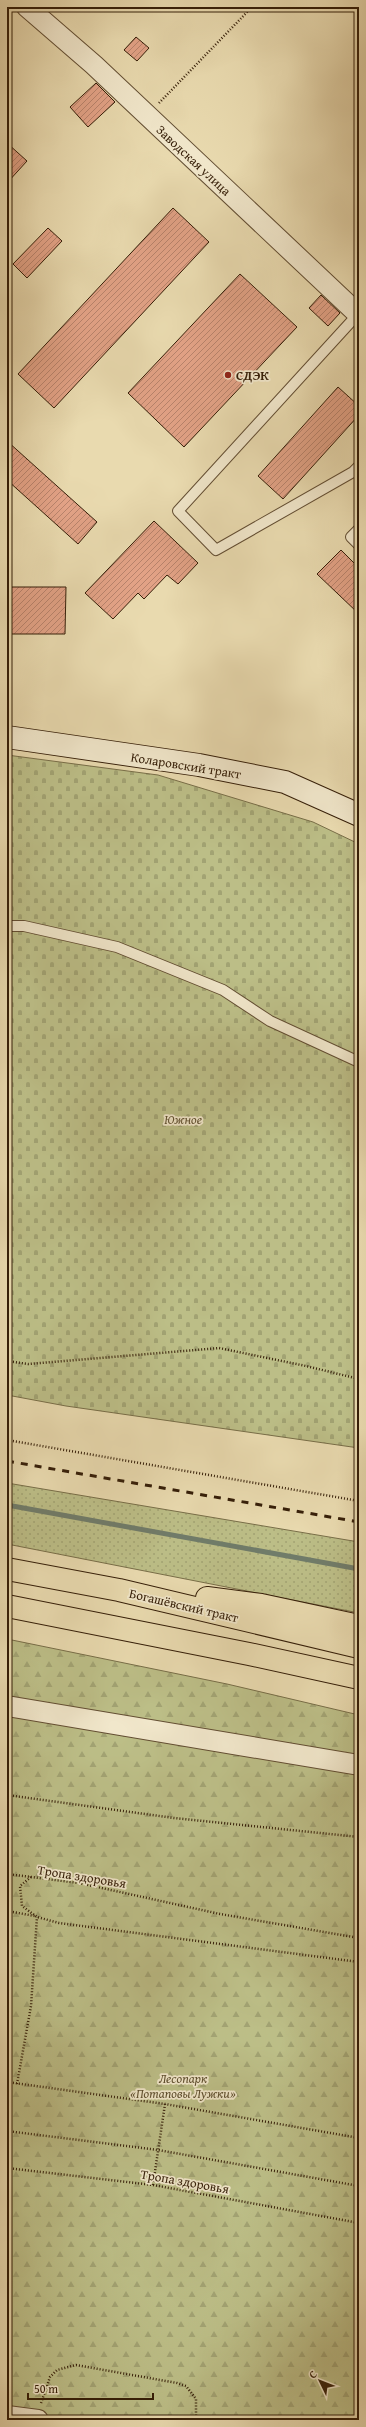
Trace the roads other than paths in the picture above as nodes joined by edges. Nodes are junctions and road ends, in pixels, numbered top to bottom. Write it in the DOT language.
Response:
graph roads {
  1 [pos="27,7"];
  2 [pos="358,315"];
  3 [pos="359,466"];
  4 [pos="359,529"];
  5 [pos="359,545"];
  6 [pos="7,737"];
  7 [pos="359,815"];
  8 [pos="7,926"];
  9 [pos="359,1062"];
  10 [pos="7,1569"];
  11 [pos="119,1590"];
  12 [pos="7,1606"];
  13 [pos="359,1626"];
  14 [pos="359,1647"];
  15 [pos="359,1678"];
  16 [pos="7,1706"];
  17 [pos="359,1765"];
  18 [pos="7,2416"];
  19 [pos="37,2420"];
  1 -- 2 [label="street, Заводская улица"];
  2 -- 3 [label="lane"];
  4 -- 5 [label="lane"];
  6 -- 7 [label="main road, Коларовский тракт"];
  8 -- 9 [label="lane"];
  10 -- 11 [label="main road, Богашёвский тракт"];
  11 -- 13 [label="main road"];
  11 -- 14 [label="main road, Богашёвский тракт"];
  12 -- 15 [label="main road"];
  16 -- 17 [label="street"];
  18 -- 19 [label="street"];
}
